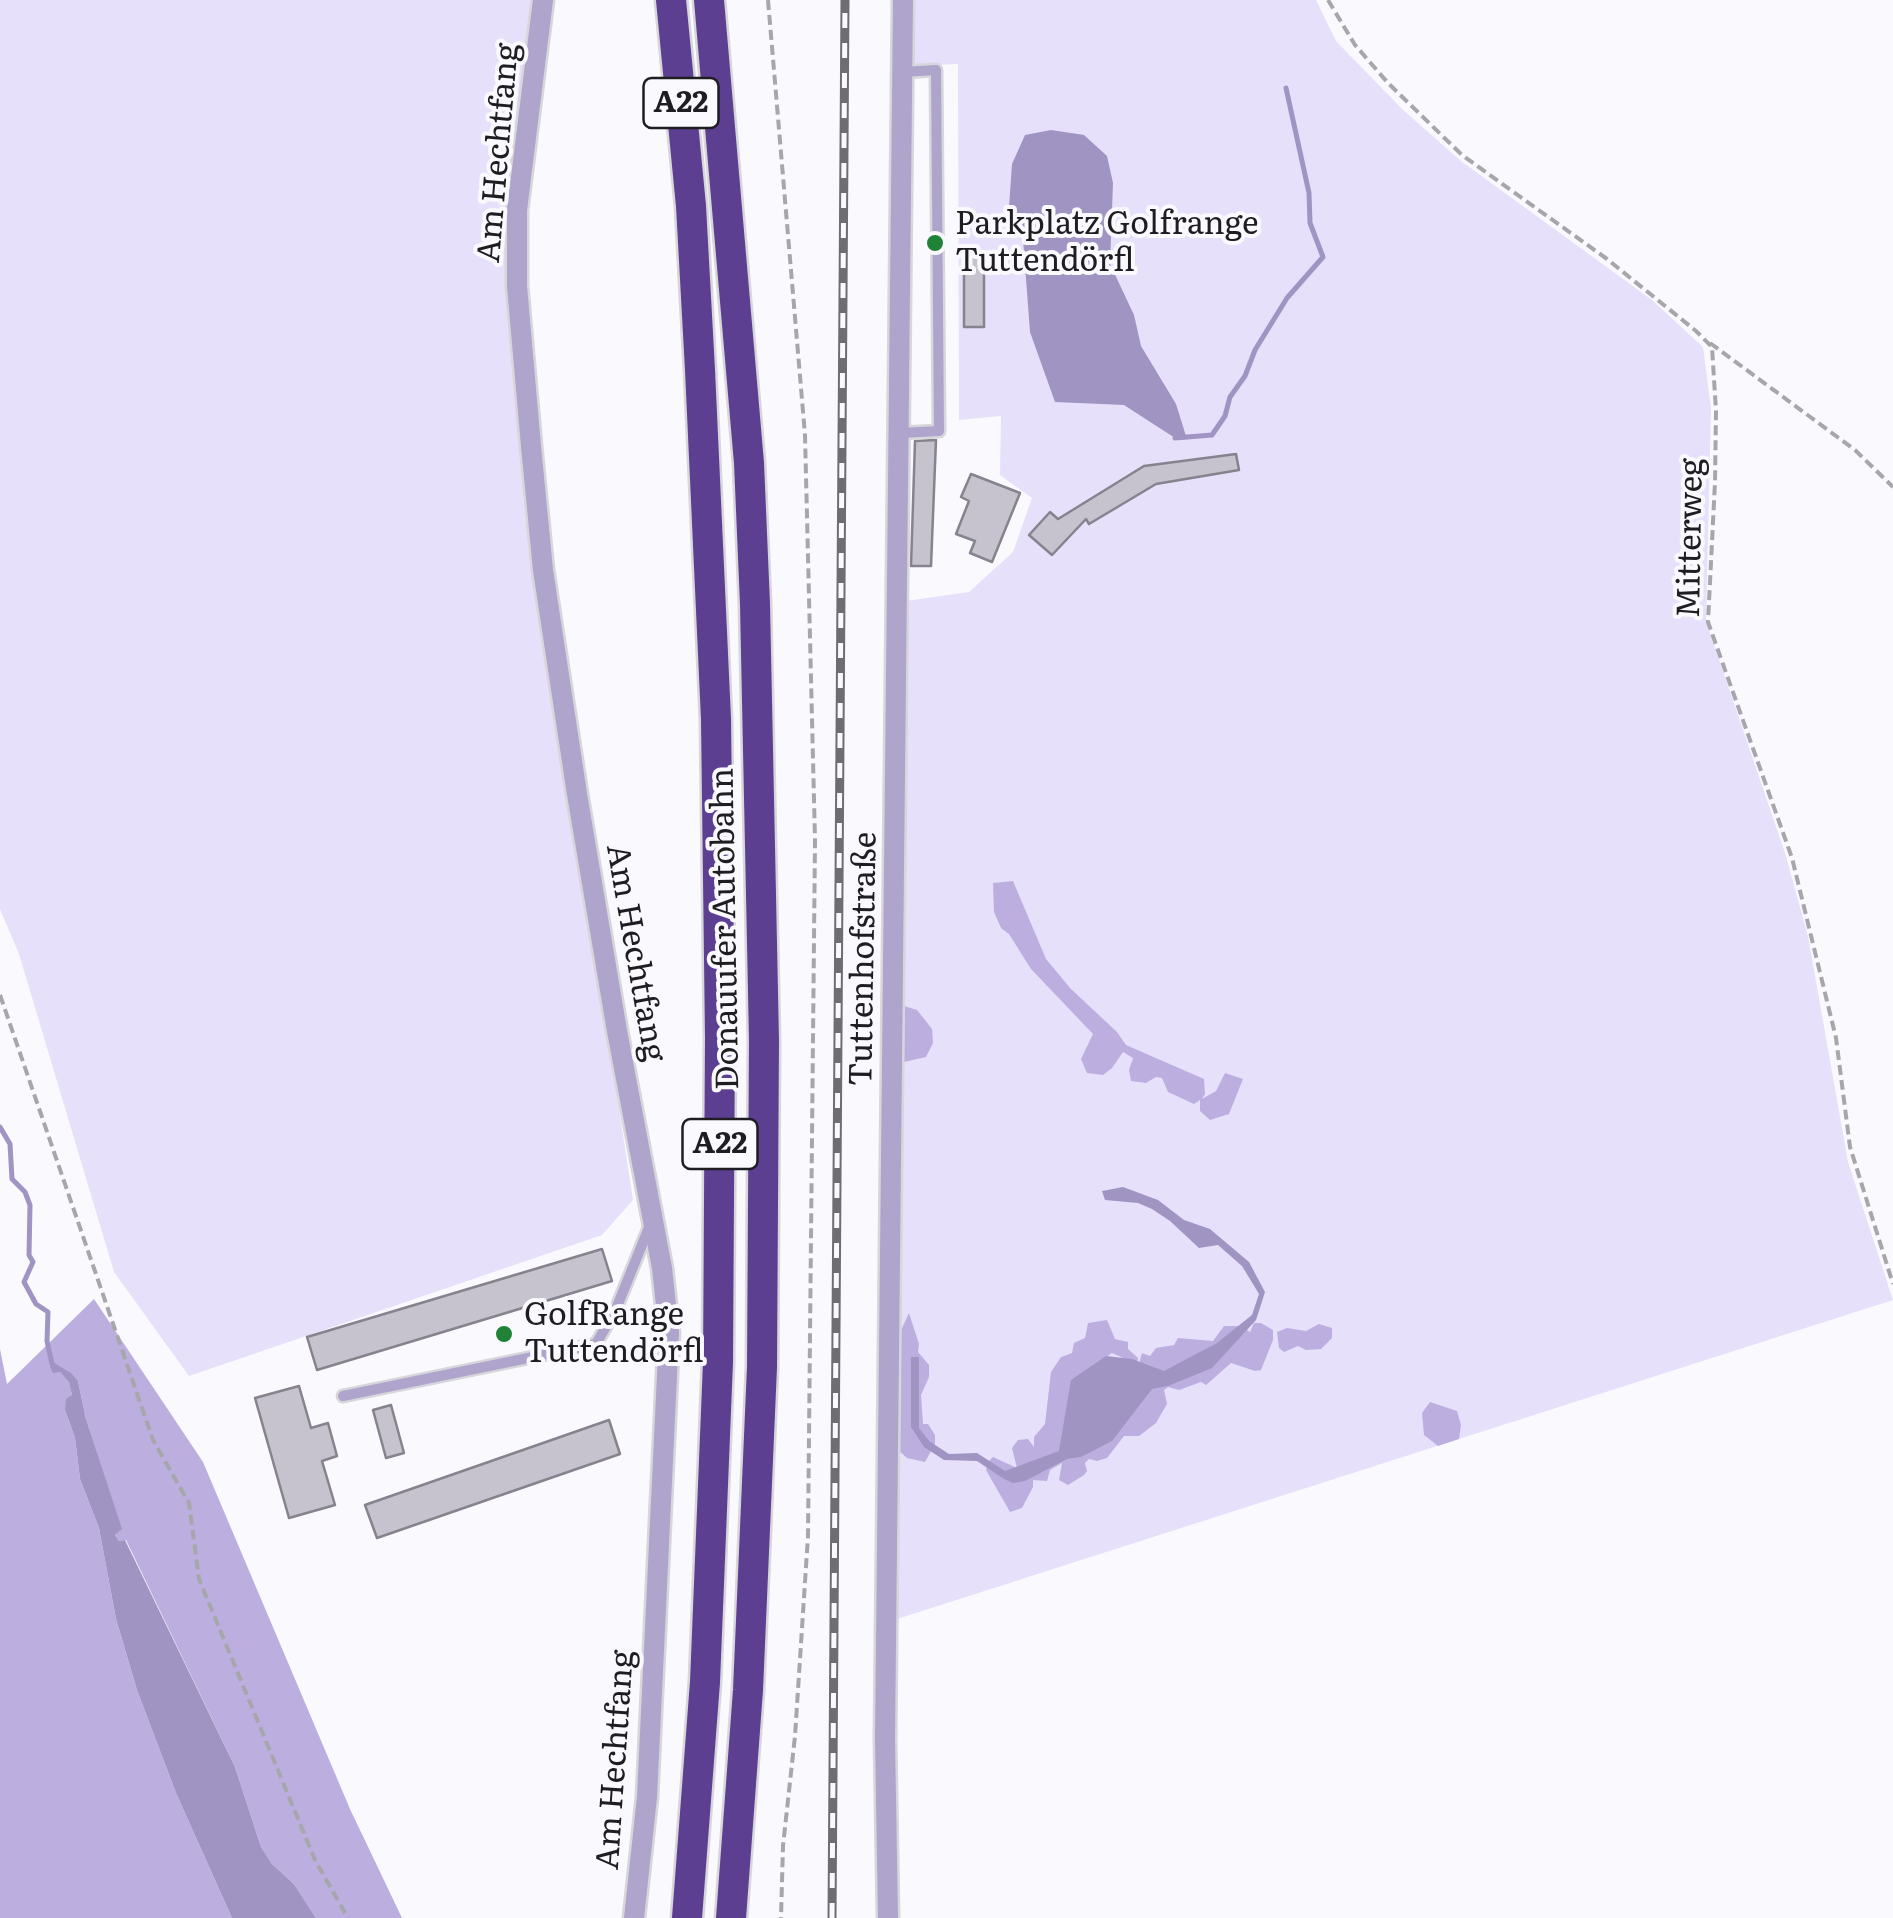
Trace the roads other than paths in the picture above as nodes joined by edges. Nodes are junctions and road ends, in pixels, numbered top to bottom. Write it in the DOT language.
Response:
graph roads {
  1 [pos="543,0"];
  2 [pos="671,0"];
  3 [pos="709,0"];
  4 [pos="903,0"];
  5 [pos="903,72"];
  6 [pos="900,432"];
  7 [pos="653,1218"];
  8 [pos="343,1396"];
  9 [pos="634,1918"];
  10 [pos="687,1918"];
  11 [pos="731,1918"];
  12 [pos="888,1918"];
  1 -- 7 [label="street, Am Hechtfang"];
  2 -- 10 [label="highway, Donauufer Autobahn / A22"];
  3 -- 11 [label="highway, Donauufer Autobahn / A22"];
  4 -- 5 [label="street, Tuttenhofstraße"];
  5 -- 6 [label="street, Tuttenhofstraße"];
  5 -- 6 [label="lane"];
  6 -- 12 [label="street, Tuttenhofstraße"];
  7 -- 8 [label="lane"];
  7 -- 9 [label="street, Am Hechtfang"];
}
